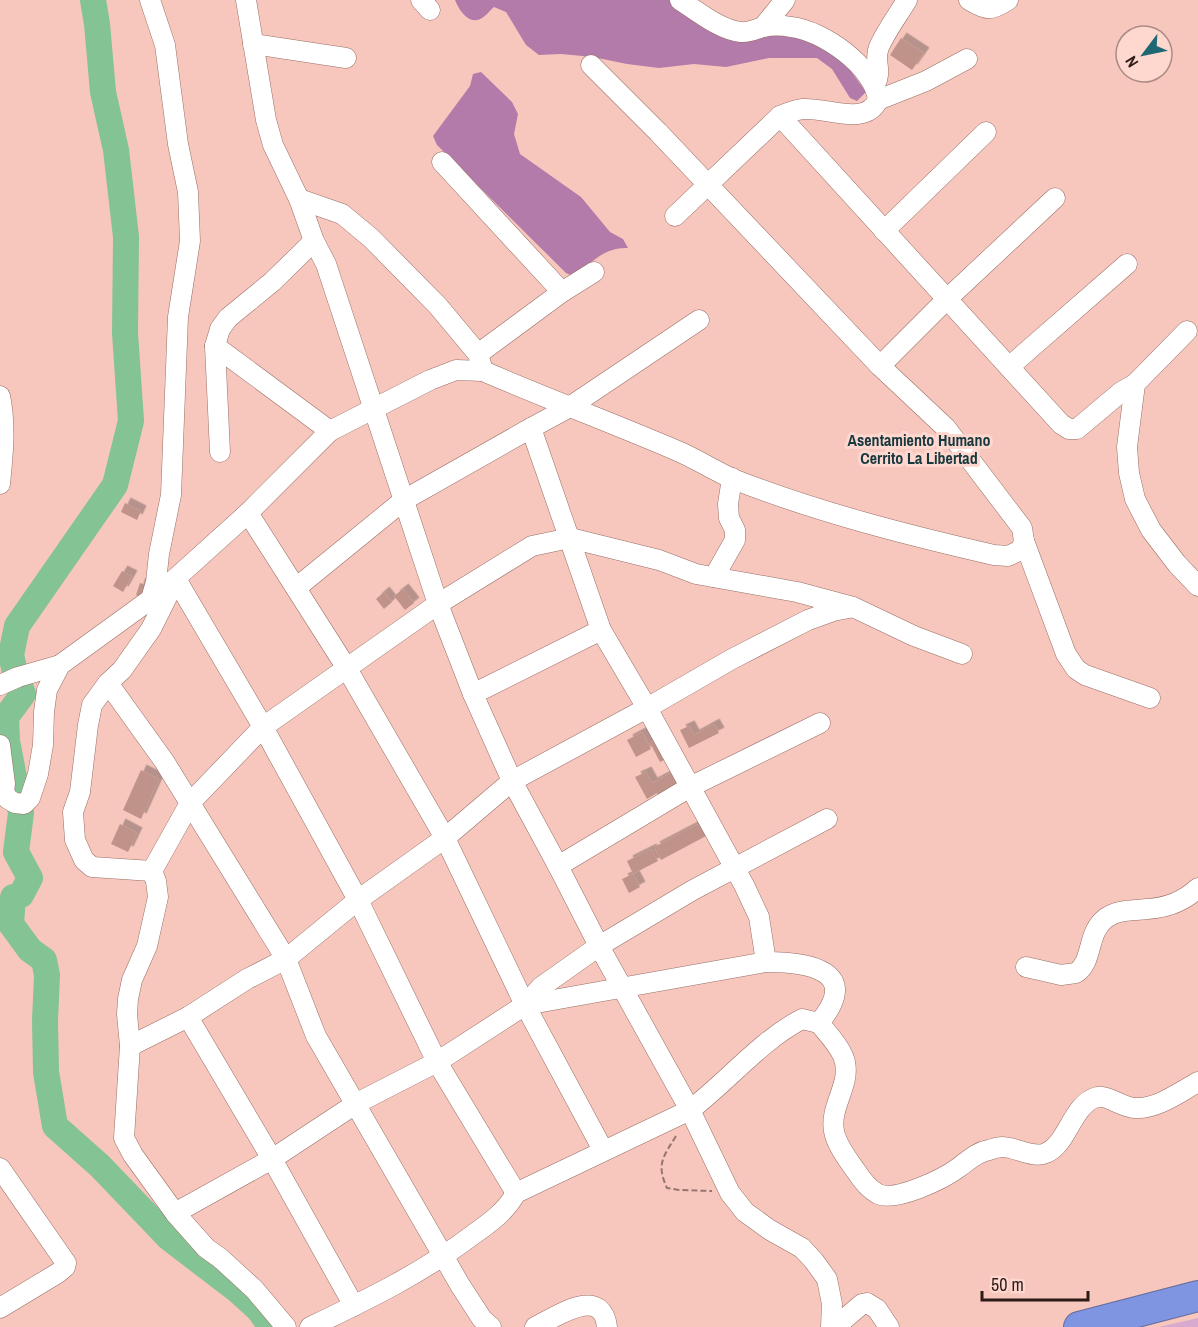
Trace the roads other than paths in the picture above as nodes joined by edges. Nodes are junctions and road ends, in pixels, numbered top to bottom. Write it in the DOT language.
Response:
graph roads {
  1 [pos="150,0"];
  2 [pos="246,0"];
  3 [pos="680,0"];
  4 [pos="785,0"];
  5 [pos="907,0"];
  6 [pos="969,0"];
  7 [pos="1008,0"];
  8 [pos="763,27"];
  9 [pos="253,44"];
  10 [pos="346,58"];
  11 [pos="967,59"];
  12 [pos="591,66"];
  13 [pos="877,92"];
  14 [pos="780,116"];
  15 [pos="986,132"];
  16 [pos="442,162"];
  17 [pos="709,185"];
  18 [pos="1055,198"];
  19 [pos="299,199"];
  20 [pos="675,216"];
  21 [pos="884,231"];
  22 [pos="314,241"];
  23 [pos="1127,264"];
  24 [pos="594,272"];
  25 [pos="562,292"];
  26 [pos="946,300"];
  27 [pos="699,320"];
  28 [pos="1187,331"];
  29 [pos="215,346"];
  30 [pos="481,362"];
  31 [pos="880,366"];
  32 [pos="1009,367"];
  33 [pos="1135,384"];
  34 [pos="0,396"];
  35 [pos="373,408"];
  36 [pos="568,408"];
  37 [pos="531,428"];
  38 [pos="330,431"];
  39 [pos="219,452"];
  40 [pos="732,478"];
  41 [pos="0,484"];
  42 [pos="404,500"];
  43 [pos="248,513"];
  44 [pos="570,538"];
  45 [pos="1024,542"];
  46 [pos="714,577"];
  47 [pos="176,579"];
  48 [pos="1198,586"];
  49 [pos="296,588"];
  50 [pos="152,598"];
  51 [pos="438,604"];
  52 [pos="853,608"];
  53 [pos="601,630"];
  54 [pos="962,654"];
  55 [pos="60,665"];
  56 [pos="346,667"];
  57 [pos="9,681"];
  58 [pos="108,683"];
  59 [pos="473,694"];
  60 [pos="1150,698"];
  61 [pos="647,708"];
  62 [pos="820,723"];
  63 [pos="263,727"];
  64 [pos="0,745"];
  65 [pos="512,781"];
  66 [pos="690,787"];
  67 [pos="190,803"];
  68 [pos="827,819"];
  69 [pos="445,838"];
  70 [pos="558,866"];
  71 [pos="735,870"];
  72 [pos="152,871"];
  73 [pos="1198,888"];
  74 [pos="358,900"];
  75 [pos="598,946"];
  76 [pos="286,959"];
  77 [pos="766,962"];
  78 [pos="1026,967"];
  79 [pos="623,988"];
  80 [pos="525,1005"];
  81 [pos="188,1017"];
  82 [pos="819,1023"];
  83 [pos="130,1046"];
  84 [pos="437,1062"];
  85 [pos="1198,1082"];
  86 [pos="357,1103"];
  87 [pos="690,1110"];
  88 [pos="603,1150"];
  89 [pos="272,1159"];
  90 [pos="0,1168"];
  91 [pos="516,1193"];
  92 [pos="175,1213"];
  93 [pos="444,1257"];
  94 [pos="1198,1296"];
  95 [pos="354,1306"];
  96 [pos="0,1308"];
  97 [pos="286,1327"];
  98 [pos="310,1327"];
  99 [pos="491,1327"];
  100 [pos="535,1327"];
  101 [pos="607,1327"];
  102 [pos="831,1327"];
  103 [pos="836,1327"];
  104 [pos="889,1327"];
  105 [pos="1078,1327"];
  1 -- 50 [label="street"];
  2 -- 9 [label="street"];
  3 -- 8 [label="street"];
  4 -- 8 [label="street"];
  5 -- 13 [label="street"];
  6 -- 7 [label="street"];
  8 -- 13 [label="street"];
  9 -- 10 [label="street"];
  9 -- 19 [label="street"];
  11 -- 13 [label="street"];
  12 -- 17 [label="street"];
  13 -- 14 [label="street"];
  14 -- 17 [label="street"];
  14 -- 21 [label="street"];
  15 -- 21 [label="street"];
  16 -- 25 [label="street"];
  17 -- 20 [label="street"];
  17 -- 31 [label="street"];
  18 -- 26 [label="street"];
  19 -- 22 [label="street"];
  19 -- 30 [label="street"];
  21 -- 26 [label="street"];
  22 -- 29 [label="street"];
  22 -- 35 [label="street"];
  23 -- 32 [label="street"];
  24 -- 25 [label="street"];
  25 -- 30 [label="street"];
  26 -- 31 [label="street"];
  26 -- 32 [label="street"];
  27 -- 36 [label="street"];
  28 -- 33 [label="street"];
  29 -- 38 [label="street"];
  29 -- 39 [label="street"];
  30 -- 35 [label="street"];
  30 -- 36 [label="street"];
  31 -- 45 [label="street"];
  32 -- 33 [label="street"];
  33 -- 48 [label="street"];
  34 -- 41 [label="street"];
  35 -- 38 [label="street"];
  35 -- 42 [label="street"];
  36 -- 37 [label="street"];
  36 -- 40 [label="street"];
  37 -- 42 [label="street"];
  37 -- 44 [label="street"];
  38 -- 43 [label="street"];
  40 -- 45 [label="street"];
  40 -- 46 [label="street"];
  42 -- 49 [label="street"];
  42 -- 51 [label="street"];
  43 -- 47 [label="street"];
  43 -- 49 [label="street"];
  44 -- 46 [label="street"];
  44 -- 51 [label="street"];
  44 -- 53 [label="street"];
  45 -- 60 [label="street"];
  46 -- 52 [label="street"];
  47 -- 50 [label="street"];
  47 -- 58 [label="street"];
  47 -- 63 [label="street"];
  49 -- 56 [label="street"];
  50 -- 55 [label="street"];
  51 -- 56 [label="street"];
  51 -- 59 [label="street"];
  52 -- 54 [label="street"];
  52 -- 61 [label="street"];
  53 -- 59 [label="street"];
  53 -- 61 [label="street"];
  55 -- 57 [label="street"];
  55 -- 64 [label="street"];
  56 -- 63 [label="street"];
  56 -- 69 [label="street"];
  58 -- 67 [label="street"];
  58 -- 72 [label="street"];
  59 -- 65 [label="street"];
  61 -- 65 [label="street"];
  61 -- 66 [label="street"];
  62 -- 66 [label="street"];
  63 -- 67 [label="street"];
  63 -- 74 [label="street"];
  65 -- 69 [label="street"];
  65 -- 70 [label="street"];
  66 -- 70 [label="street"];
  66 -- 71 [label="street"];
  67 -- 72 [label="street"];
  67 -- 76 [label="street"];
  68 -- 71 [label="street"];
  69 -- 74 [label="street"];
  69 -- 80 [label="street"];
  70 -- 75 [label="street"];
  71 -- 75 [label="street"];
  71 -- 77 [label="street"];
  72 -- 83 [label="street"];
  73 -- 78 [label="street"];
  74 -- 76 [label="street"];
  74 -- 84 [label="street"];
  75 -- 79 [label="street"];
  75 -- 80 [label="street"];
  76 -- 81 [label="street"];
  76 -- 86 [label="street"];
  77 -- 79 [label="street"];
  77 -- 82 [label="street"];
  79 -- 80 [label="street"];
  79 -- 87 [label="street"];
  80 -- 84 [label="street"];
  80 -- 88 [label="street"];
  81 -- 83 [label="street"];
  81 -- 89 [label="street"];
  82 -- 85 [label="street"];
  82 -- 87 [label="street"];
  83 -- 92 [label="street"];
  84 -- 86 [label="street"];
  84 -- 91 [label="street"];
  86 -- 89 [label="street"];
  86 -- 93 [label="street"];
  87 -- 88 [label="street"];
  87 -- 102 [label="street"];
  88 -- 91 [label="street"];
  89 -- 92 [label="street"];
  89 -- 95 [label="street"];
  90 -- 96 [label="street"];
  91 -- 93 [label="street"];
  92 -- 97 [label="street"];
  93 -- 95 [label="street"];
  93 -- 99 [label="street"];
  94 -- 105 [label="highway"];
  95 -- 98 [label="street"];
  100 -- 101 [label="street"];
  103 -- 104 [label="street"];
}
